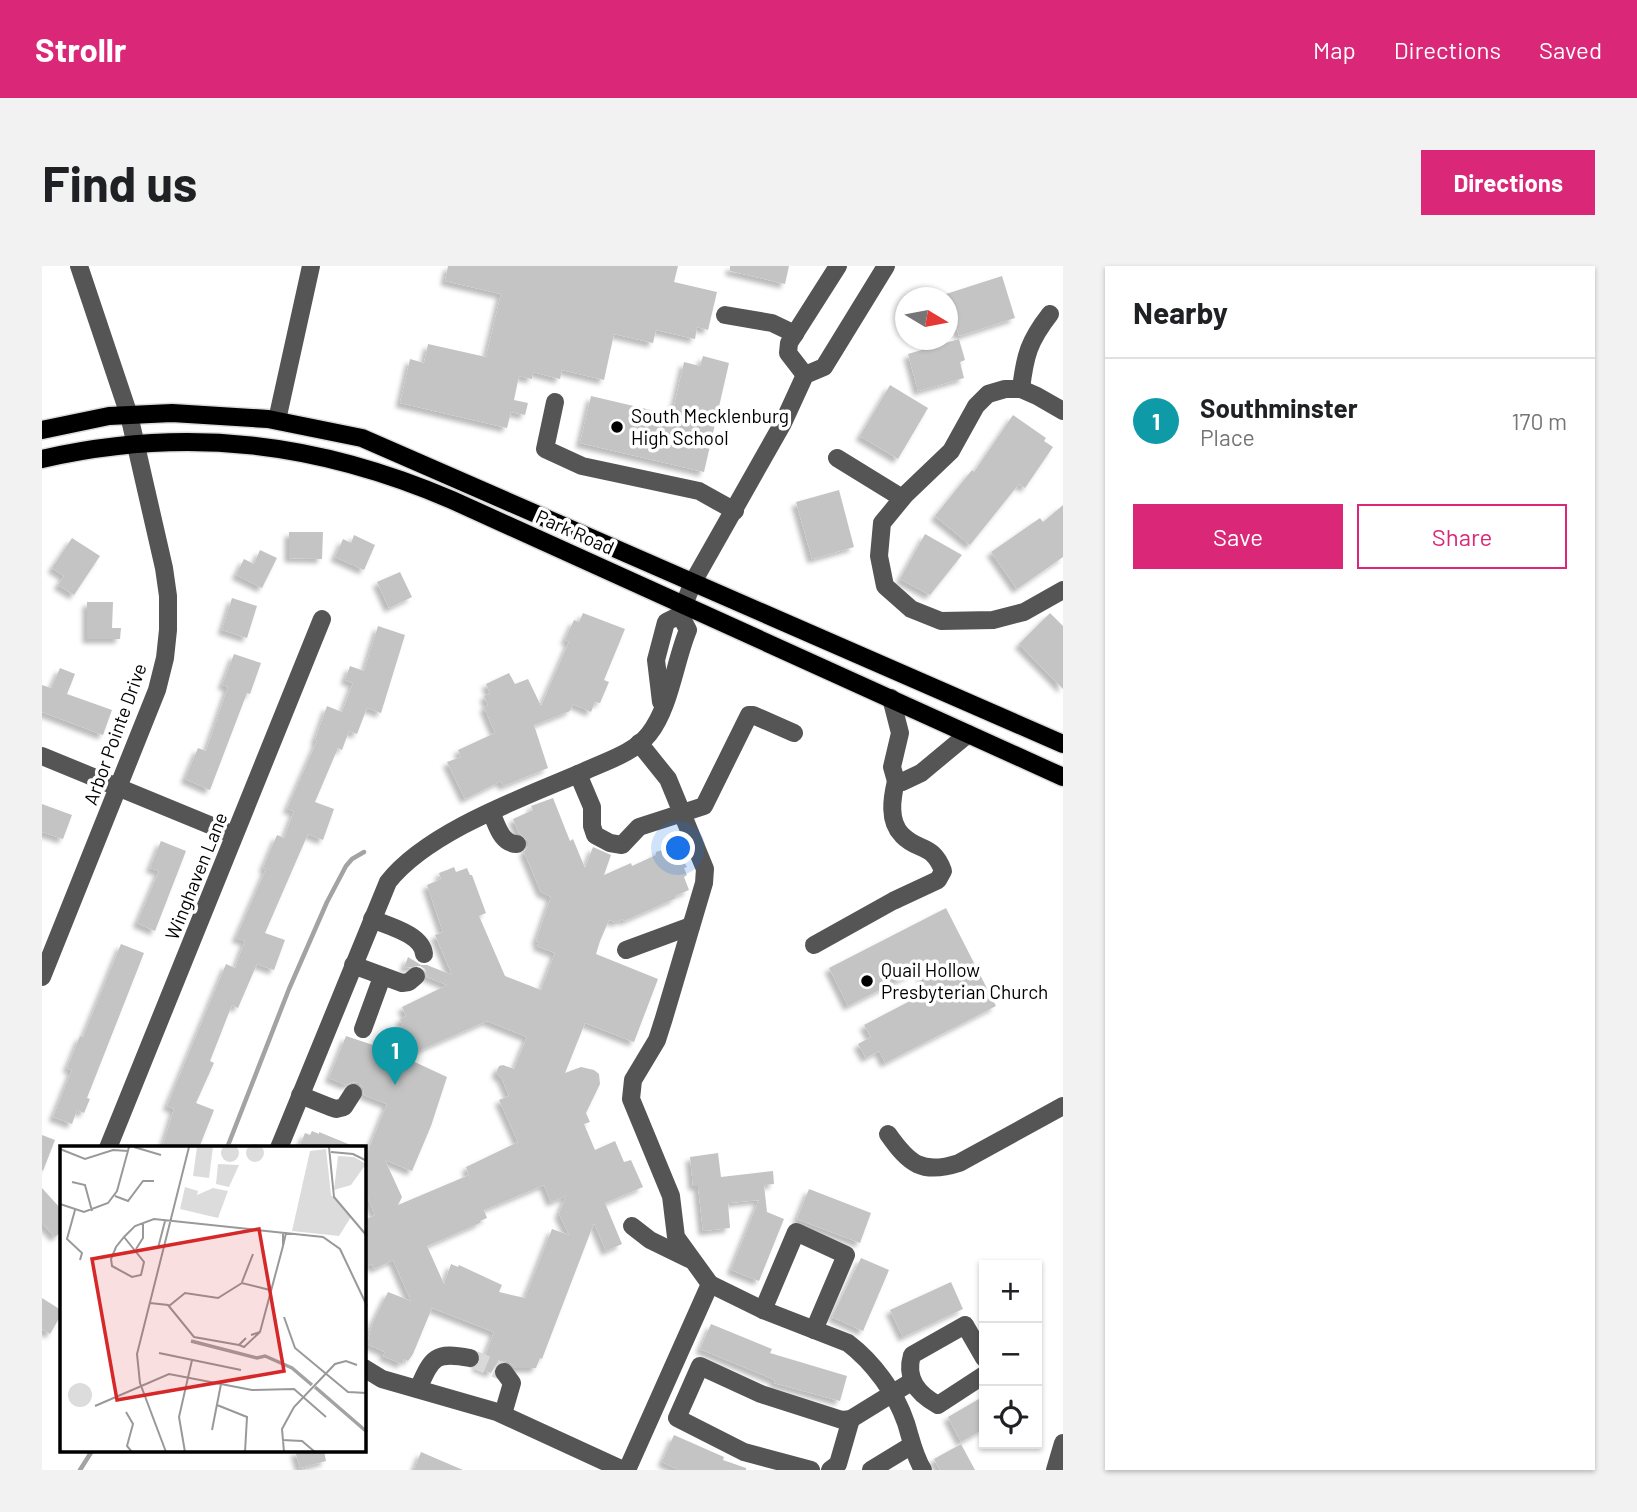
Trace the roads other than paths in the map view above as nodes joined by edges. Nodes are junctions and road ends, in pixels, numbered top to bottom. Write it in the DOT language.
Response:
graph roads {
  1 [pos="79,266"];
  2 [pos="312,266"];
  3 [pos="838,266"];
  4 [pos="886,266"];
  5 [pos="1051,314"];
  6 [pos="724,315"];
  7 [pos="795,334"];
  8 [pos="805,375"];
  9 [pos="1013,389"];
  10 [pos="555,402"];
  11 [pos="1063,411"];
  12 [pos="129,415"];
  13 [pos="277,420"];
  14 [pos="42,430"];
  15 [pos="135,444"];
  16 [pos="837,458"];
  17 [pos="42,459"];
  18 [pos="902,498"];
  19 [pos="735,511"];
  20 [pos="693,582"];
  21 [pos="1063,590"];
  22 [pos="682,609"];
  23 [pos="322,619"];
  24 [pos="891,698"];
  25 [pos="794,733"];
  26 [pos="968,734"];
  27 [pos="639,743"];
  28 [pos="1063,744"];
  29 [pos="42,756"];
  30 [pos="578,774"];
  31 [pos="1063,777"];
  32 [pos="896,781"];
  33 [pos="119,787"];
  34 [pos="491,812"];
  35 [pos="683,814"];
  36 [pos="234,835"];
  37 [pos="517,844"];
  38 [pos="372,919"];
  39 [pos="691,926"];
  40 [pos="814,945"];
  41 [pos="626,950"];
  42 [pos="424,954"];
  43 [pos="353,965"];
  44 [pos="42,976"];
  45 [pos="416,976"];
  46 [pos="382,977"];
  47 [pos="363,1029"];
  48 [pos="353,1093"];
  49 [pos="300,1095"];
  50 [pos="1063,1106"];
  51 [pos="888,1134"];
  52 [pos="109,1146"];
  53 [pos="280,1146"];
  54 [pos="632,1226"];
  55 [pos="692,1260"];
  56 [pos="710,1284"];
  57 [pos="763,1310"];
  58 [pos="814,1330"];
  59 [pos="979,1349"];
  60 [pos="470,1358"];
  61 [pos="366,1369"];
  62 [pos="504,1372"];
  63 [pos="979,1378"];
  64 [pos="911,1382"];
  65 [pos="418,1389"];
  66 [pos="894,1395"];
  67 [pos="503,1414"];
  68 [pos="851,1419"];
  69 [pos="1063,1443"];
  70 [pos="912,1446"];
  71 [pos="625,1470"];
  72 [pos="811,1470"];
  73 [pos="830,1470"];
  74 [pos="871,1470"];
  75 [pos="923,1470"];
  76 [pos="1055,1470"];
  1 -- 12 [label="street, Arbor Pointe Drive"];
  2 -- 13 [label="street"];
  3 -- 7 [label="street"];
  4 -- 8 [label="street"];
  5 -- 9 [label="street"];
  6 -- 7 [label="street"];
  7 -- 8 [label="street"];
  8 -- 19 [label="street"];
  9 -- 11 [label="street"];
  9 -- 18 [label="street"];
  10 -- 19 [label="street"];
  12 -- 13 [label="main road, Park Road"];
  12 -- 14 [label="main road, Park Road"];
  12 -- 15 [label="street, Arbor Pointe Drive"];
  13 -- 20 [label="main road, Park Road"];
  15 -- 17 [label="main road, Park Road"];
  15 -- 22 [label="main road, Park Road"];
  15 -- 33 [label="street, Arbor Pointe Drive"];
  16 -- 18 [label="street"];
  18 -- 21 [label="street"];
  19 -- 20 [label="street"];
  20 -- 22 [label="street"];
  20 -- 28 [label="main road, Park Road"];
  22 -- 24 [label="main road, Park Road"];
  22 -- 27 [label="street"];
  23 -- 36 [label="street, Winghaven Lane"];
  24 -- 26 [label="main road, Park Road"];
  24 -- 32 [label="street"];
  25 -- 35 [label="street"];
  26 -- 31 [label="main road, Park Road"];
  26 -- 32 [label="street"];
  27 -- 30 [label="street"];
  27 -- 35 [label="street"];
  29 -- 33 [label="street"];
  30 -- 34 [label="street"];
  30 -- 35 [label="street"];
  32 -- 40 [label="street"];
  33 -- 36 [label="street"];
  33 -- 44 [label="street, Arbor Pointe Drive"];
  34 -- 37 [label="street"];
  34 -- 38 [label="street"];
  35 -- 39 [label="street"];
  36 -- 52 [label="street, Winghaven Lane"];
  38 -- 42 [label="street"];
  38 -- 43 [label="street"];
  39 -- 41 [label="street"];
  39 -- 55 [label="street"];
  43 -- 46 [label="street"];
  43 -- 49 [label="street"];
  45 -- 46 [label="street"];
  46 -- 47 [label="street"];
  48 -- 49 [label="street"];
  49 -- 53 [label="street"];
  50 -- 51 [label="street"];
  54 -- 55 [label="street"];
  55 -- 56 [label="street"];
  56 -- 57 [label="street"];
  56 -- 71 [label="street"];
  57 -- 58 [label="street"];
  57 -- 58 [label="street"];
  58 -- 66 [label="street"];
  59 -- 64 [label="street"];
  60 -- 65 [label="street"];
  61 -- 65 [label="street"];
  62 -- 67 [label="street"];
  63 -- 64 [label="street"];
  64 -- 66 [label="street"];
  65 -- 67 [label="street"];
  66 -- 68 [label="street"];
  66 -- 70 [label="street"];
  67 -- 71 [label="street"];
  68 -- 72 [label="street"];
  68 -- 73 [label="street"];
  69 -- 76 [label="street"];
  70 -- 74 [label="street"];
  70 -- 75 [label="street"];
}
